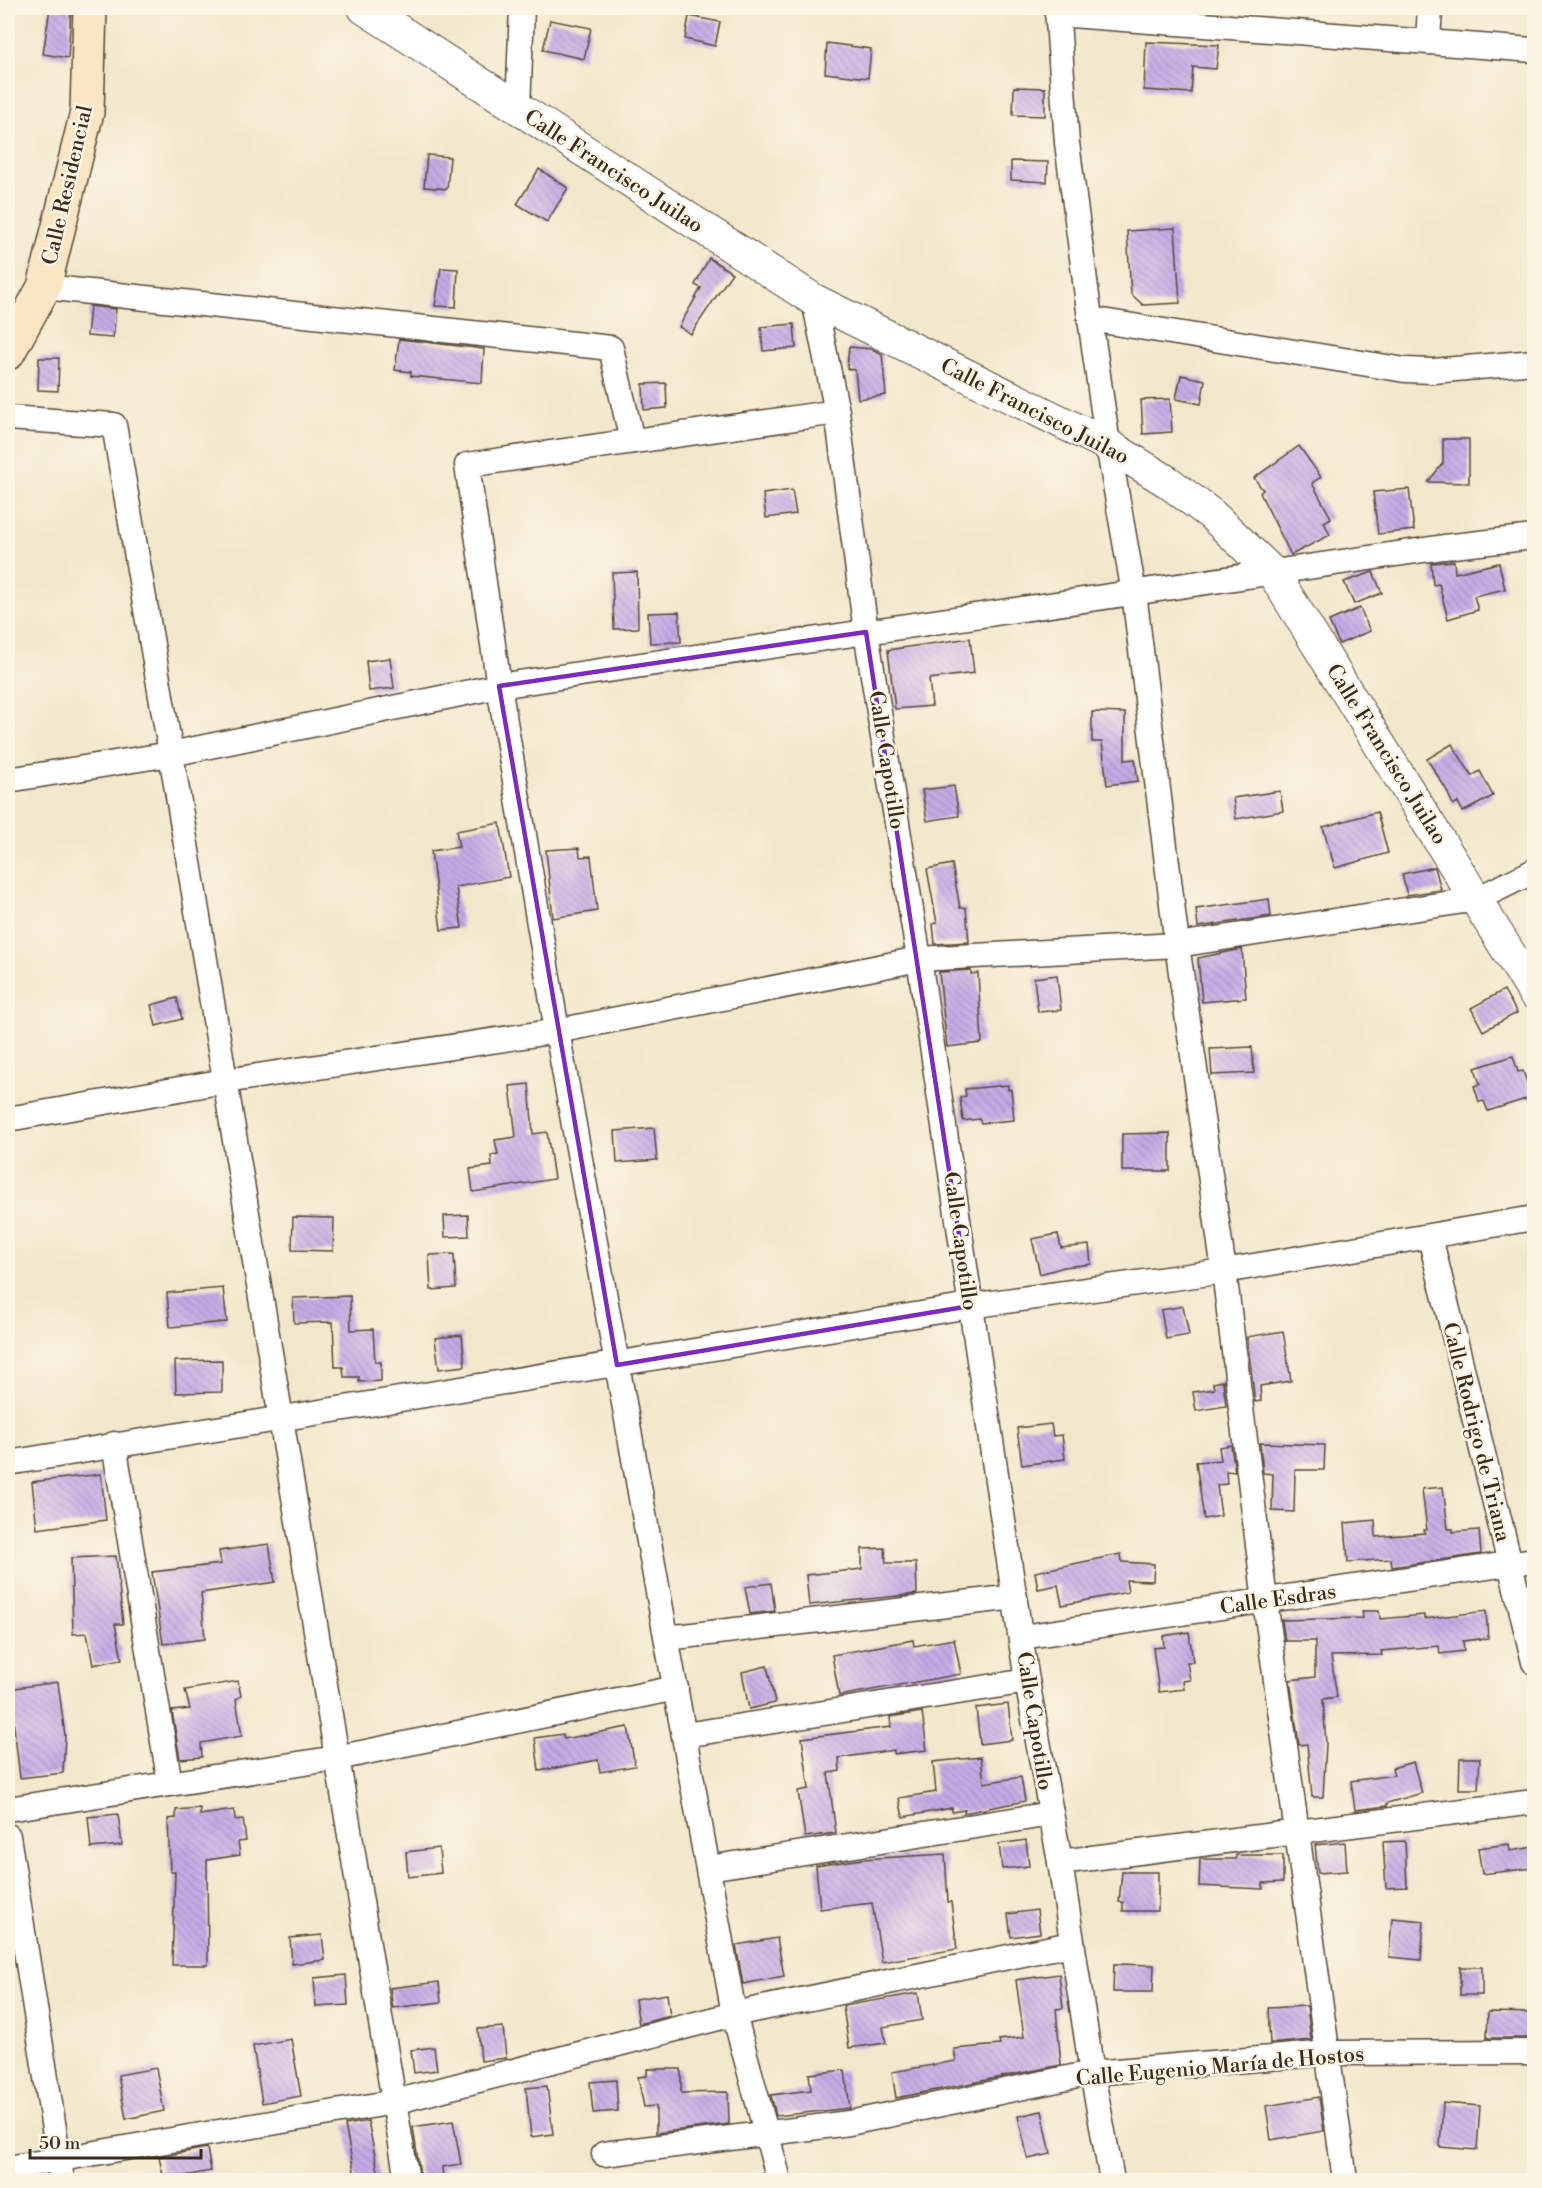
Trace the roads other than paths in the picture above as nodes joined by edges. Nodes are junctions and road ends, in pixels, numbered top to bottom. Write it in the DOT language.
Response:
graph roads {
  1 [pos="90,8"];
  2 [pos="364,8"];
  3 [pos="522,8"];
  4 [pos="1430,8"];
  5 [pos="1057,11"];
  6 [pos="1428,40"];
  7 [pos="1534,50"];
  8 [pos="518,109"];
  9 [pos="44,287"];
  10 [pos="814,300"];
  11 [pos="1090,319"];
  12 [pos="8,353"];
  13 [pos="1534,362"];
  14 [pos="837,412"];
  15 [pos="8,418"];
  16 [pos="632,441"];
  17 [pos="1108,445"];
  18 [pos="1534,537"];
  19 [pos="1273,573"];
  20 [pos="1134,593"];
  21 [pos="866,632"];
  22 [pos="499,686"];
  23 [pos="171,754"];
  24 [pos="8,780"];
  25 [pos="1534,871"];
  26 [pos="1478,898"];
  27 [pos="1177,945"];
  28 [pos="919,959"];
  29 [pos="1534,993"];
  30 [pos="557,1031"];
  31 [pos="225,1081"];
  32 [pos="8,1119"];
  33 [pos="1534,1218"];
  34 [pos="1430,1237"];
  35 [pos="1224,1271"];
  36 [pos="970,1306"];
  37 [pos="617,1365"];
  38 [pos="281,1418"];
  39 [pos="114,1444"];
  40 [pos="8,1463"];
  41 [pos="1534,1560"];
  42 [pos="1510,1565"];
  43 [pos="1016,1597"];
  44 [pos="1265,1601"];
  45 [pos="1022,1637"];
  46 [pos="667,1638"];
  47 [pos="1534,1662"];
  48 [pos="1027,1681"];
  49 [pos="676,1688"];
  50 [pos="685,1735"];
  51 [pos="337,1758"];
  52 [pos="170,1784"];
  53 [pos="1534,1802"];
  54 [pos="8,1809"];
  55 [pos="1051,1814"];
  56 [pos="1299,1832"];
  57 [pos="8,1836"];
  58 [pos="1060,1862"];
  59 [pos="709,1868"];
  60 [pos="1071,1944"];
  61 [pos="734,2014"];
  62 [pos="1534,2052"];
  63 [pos="1329,2053"];
  64 [pos="1092,2073"];
  65 [pos="394,2102"];
  66 [pos="766,2135"];
  67 [pos="604,2154"];
  68 [pos="8,2168"];
  69 [pos="60,2170"];
  70 [pos="407,2181"];
  71 [pos="779,2181"];
  72 [pos="1112,2181"];
  73 [pos="1345,2181"];
  1 -- 9 [label="main road, Calle Residencial"];
  2 -- 8 [label="street, Calle Francisco Juilao"];
  3 -- 8 [label="street"];
  4 -- 6 [label="street"];
  5 -- 6 [label="street"];
  5 -- 11 [label="street"];
  6 -- 7 [label="street"];
  8 -- 10 [label="street, Calle Francisco Juilao"];
  9 -- 12 [label="main road, Calle Residencial"];
  9 -- 16 [label="street"];
  10 -- 14 [label="street, Calle Capotillo"];
  10 -- 17 [label="street, Calle Francisco Juilao"];
  11 -- 13 [label="street"];
  11 -- 17 [label="street"];
  14 -- 16 [label="street"];
  14 -- 21 [label="street, Calle Capotillo"];
  15 -- 23 [label="street"];
  16 -- 22 [label="street"];
  17 -- 19 [label="street, Calle Francisco Juilao"];
  17 -- 20 [label="street"];
  18 -- 19 [label="street"];
  19 -- 20 [label="street"];
  19 -- 26 [label="street, Calle Francisco Juilao"];
  20 -- 21 [label="street"];
  20 -- 27 [label="street"];
  21 -- 22 [label="street"];
  21 -- 28 [label="street, Calle Capotillo"];
  22 -- 23 [label="street"];
  22 -- 30 [label="street"];
  23 -- 24 [label="street"];
  23 -- 31 [label="street"];
  25 -- 26 [label="street"];
  26 -- 27 [label="street"];
  26 -- 29 [label="street, Calle Francisco Juilao"];
  27 -- 28 [label="street"];
  27 -- 35 [label="street"];
  28 -- 30 [label="street"];
  28 -- 36 [label="street, Calle Capotillo"];
  30 -- 31 [label="street"];
  30 -- 37 [label="street"];
  31 -- 32 [label="street"];
  31 -- 38 [label="street"];
  33 -- 34 [label="street"];
  34 -- 35 [label="street"];
  34 -- 42 [label="street, Calle Rodrigo de Triana"];
  35 -- 36 [label="street"];
  35 -- 44 [label="street"];
  36 -- 37 [label="street"];
  36 -- 43 [label="street, Calle Capotillo"];
  37 -- 38 [label="street"];
  37 -- 46 [label="street"];
  38 -- 39 [label="street"];
  38 -- 51 [label="street"];
  39 -- 40 [label="street"];
  39 -- 52 [label="street"];
  41 -- 42 [label="street, Calle Esdras"];
  42 -- 44 [label="street, Calle Esdras"];
  42 -- 47 [label="street, Calle Rodrigo de Triana"];
  43 -- 45 [label="street, Calle Capotillo"];
  43 -- 46 [label="street"];
  44 -- 45 [label="street, Calle Esdras"];
  44 -- 56 [label="street"];
  45 -- 48 [label="street, Calle Capotillo"];
  46 -- 49 [label="street"];
  48 -- 50 [label="street"];
  48 -- 55 [label="street, Calle Capotillo"];
  49 -- 50 [label="street"];
  49 -- 51 [label="street"];
  50 -- 59 [label="street"];
  51 -- 52 [label="street"];
  51 -- 65 [label="street"];
  52 -- 54 [label="street"];
  53 -- 56 [label="street"];
  55 -- 58 [label="street, Calle Capotillo"];
  55 -- 59 [label="street"];
  56 -- 58 [label="street"];
  56 -- 63 [label="street"];
  57 -- 69 [label="street"];
  58 -- 60 [label="street, Calle Capotillo"];
  59 -- 61 [label="street"];
  60 -- 61 [label="street"];
  60 -- 64 [label="street, Calle Capotillo"];
  61 -- 65 [label="street"];
  61 -- 66 [label="street"];
  62 -- 63 [label="street, Calle Eugenio María de Hostos"];
  63 -- 64 [label="street, Calle Eugenio María de Hostos"];
  63 -- 73 [label="street"];
  64 -- 66 [label="street, Calle Eugenio María de Hostos"];
  64 -- 72 [label="street, Calle Capotillo"];
  65 -- 69 [label="street"];
  65 -- 70 [label="street"];
  66 -- 67 [label="street, Calle Eugenio María de Hostos"];
  66 -- 71 [label="street"];
  68 -- 69 [label="street"];
}
